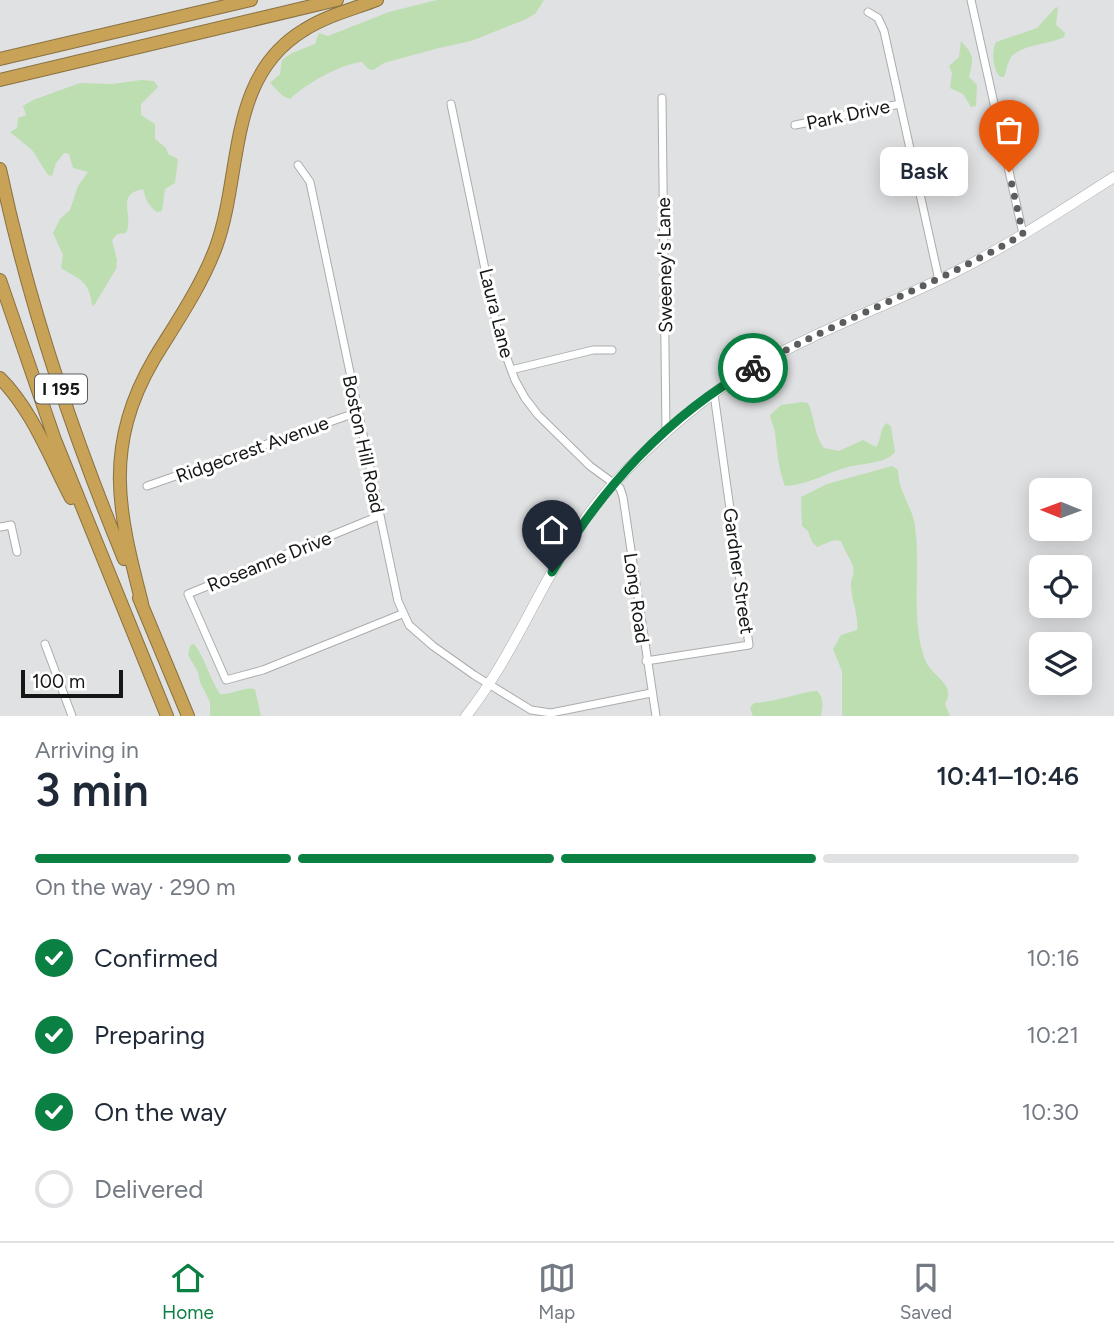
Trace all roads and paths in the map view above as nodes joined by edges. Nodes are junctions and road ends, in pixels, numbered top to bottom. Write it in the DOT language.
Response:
graph roads {
  1 [pos="251,0"];
  2 [pos="337,0"];
  3 [pos="377,0"];
  4 [pos="971,0"];
  5 [pos="868,12"];
  6 [pos="1,59"];
  7 [pos="3,79"];
  8 [pos="662,99"];
  9 [pos="451,104"];
  10 [pos="900,104"];
  11 [pos="795,125"];
  12 [pos="298,166"];
  13 [pos="0,169"];
  14 [pos="1114,177"];
  15 [pos="1023,234"];
  16 [pos="0,279"];
  17 [pos="939,280"];
  18 [pos="612,350"];
  19 [pos="511,370"];
  20 [pos="0,378"];
  21 [pos="714,394"];
  22 [pos="358,412"];
  23 [pos="666,432"];
  24 [pos="614,483"];
  25 [pos="147,486"];
  26 [pos="379,516"];
  27 [pos="0,527"];
  28 [pos="17,552"];
  29 [pos="101,554"];
  30 [pos="142,603"];
  31 [pos="402,614"];
  32 [pos="45,644"];
  33 [pos="646,661"];
  34 [pos="489,685"];
  35 [pos="651,693"];
  36 [pos="72,716"];
  37 [pos="167,716"];
  38 [pos="188,716"];
  39 [pos="466,716"];
  40 [pos="656,716"];
  1 -- 6 [label="highway"];
  2 -- 7 [label="highway"];
  3 -- 30 [label="highway"];
  4 -- 15 [label="street"];
  5 -- 10 [label="street"];
  8 -- 23 [label="street, Sweeney's Lane"];
  9 -- 19 [label="street, Laura Lane"];
  10 -- 11 [label="street, Park Drive"];
  10 -- 17 [label="street"];
  12 -- 22 [label="street, Boston Hill Road"];
  13 -- 30 [label="highway, I 195"];
  14 -- 15 [label="main road"];
  15 -- 17 [label="main road"];
  16 -- 29 [label="highway, I 195"];
  17 -- 21 [label="main road"];
  18 -- 19 [label="street"];
  19 -- 24 [label="street, Laura Lane"];
  20 -- 29 [label="highway"];
  21 -- 23 [label="main road"];
  21 -- 33 [label="street, Gardner Street"];
  22 -- 25 [label="street, Ridgecrest Avenue"];
  22 -- 26 [label="street, Boston Hill Road"];
  23 -- 24 [label="main road"];
  24 -- 33 [label="street, Long Road"];
  24 -- 34 [label="main road"];
  26 -- 31 [label="street, Boston Hill Road"];
  26 -- 31 [label="street, Roseanne Drive"];
  27 -- 28 [label="street"];
  29 -- 37 [label="highway, I 195"];
  30 -- 38 [label="highway, I 195"];
  31 -- 34 [label="street, Boston Hill Road"];
  32 -- 36 [label="street"];
  33 -- 35 [label="street, Long Road"];
  34 -- 35 [label="street, Boston Hill Road"];
  34 -- 39 [label="main road"];
  35 -- 40 [label="street, Long Road"];
}
